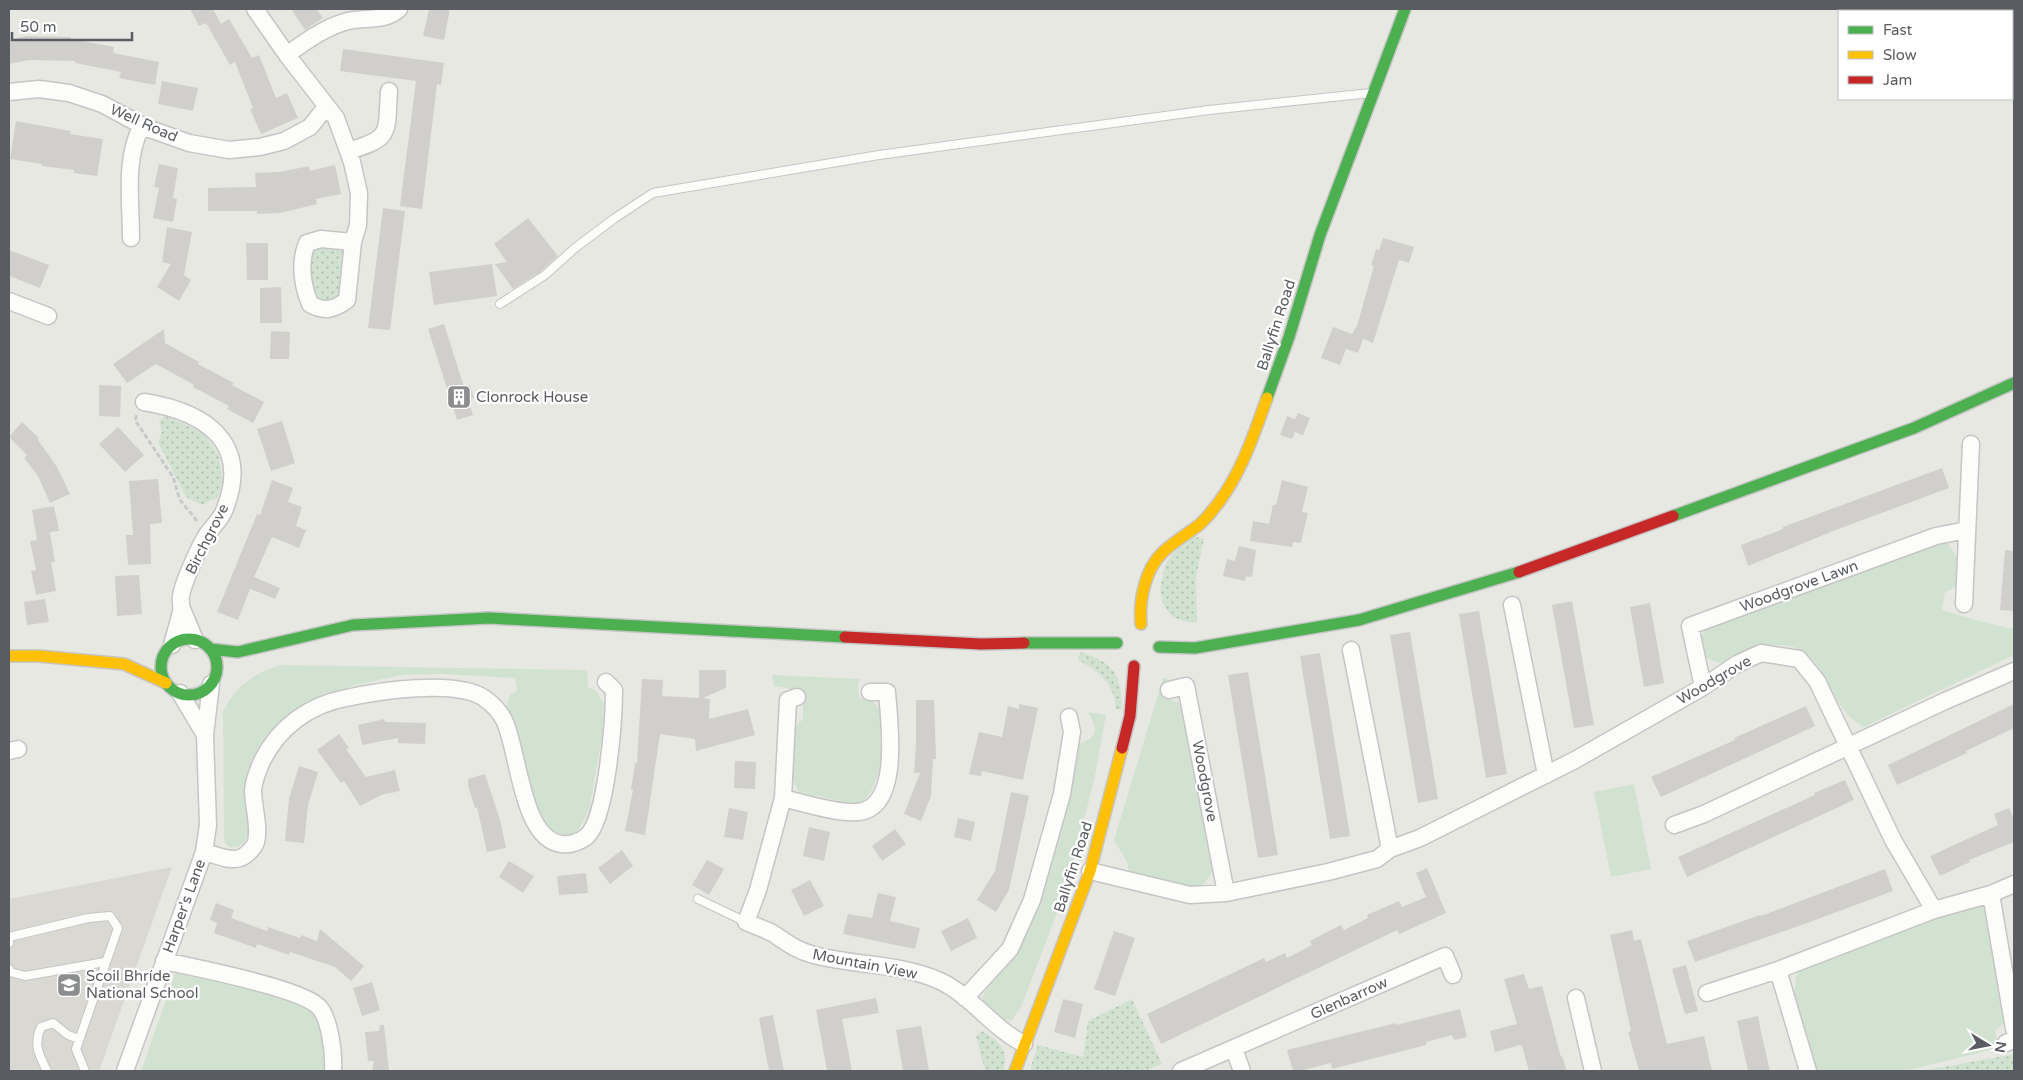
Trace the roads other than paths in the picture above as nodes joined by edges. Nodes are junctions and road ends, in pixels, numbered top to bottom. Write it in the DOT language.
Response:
graph roads {
  1 [pos="255,9"];
  2 [pos="399,9"];
  3 [pos="1404,9"];
  4 [pos="287,55"];
  5 [pos="389,90"];
  6 [pos="9,92"];
  7 [pos="1373,93"];
  8 [pos="331,112"];
  9 [pos="142,125"];
  10 [pos="348,151"];
  11 [pos="131,238"];
  12 [pos="353,242"];
  13 [pos="9,301"];
  14 [pos="500,304"];
  15 [pos="48,316"];
  16 [pos="2014,383"];
  17 [pos="144,402"];
  18 [pos="1970,444"];
  19 [pos="1967,530"];
  20 [pos="1964,604"];
  21 [pos="1512,605"];
  22 [pos="182,609"];
  23 [pos="195,640"];
  24 [pos="1126,640"];
  25 [pos="1159,647"];
  26 [pos="169,648"];
  27 [pos="210,649"];
  28 [pos="1351,650"];
  29 [pos="238,652"];
  30 [pos="9,656"];
  31 [pos="124,664"];
  32 [pos="1134,666"];
  33 [pos="2014,671"];
  34 [pos="214,678"];
  35 [pos="606,682"];
  36 [pos="166,683"];
  37 [pos="1702,687"];
  38 [pos="1169,690"];
  39 [pos="870,692"];
  40 [pos="180,693"];
  41 [pos="797,697"];
  42 [pos="1076,726"];
  43 [pos="205,735"];
  44 [pos="1849,746"];
  45 [pos="1546,775"];
  46 [pos="783,798"];
  47 [pos="1674,825"];
  48 [pos="1390,849"];
  49 [pos="204,852"];
  50 [pos="1090,871"];
  51 [pos="2014,884"];
  52 [pos="1226,893"];
  53 [pos="1991,894"];
  54 [pos="698,899"];
  55 [pos="1934,910"];
  56 [pos="746,922"];
  57 [pos="9,937"];
  58 [pos="9,943"];
  59 [pos="164,961"];
  60 [pos="105,962"];
  61 [pos="9,969"];
  62 [pos="1778,970"];
  63 [pos="1454,975"];
  64 [pos="1707,993"];
  65 [pos="965,998"];
  66 [pos="1576,998"];
  67 [pos="2012,1037"];
  68 [pos="79,1039"];
  69 [pos="1024,1044"];
  70 [pos="1234,1049"];
  71 [pos="47,1071"];
  72 [pos="85,1071"];
  73 [pos="125,1071"];
  74 [pos="333,1071"];
  75 [pos="1015,1071"];
  76 [pos="1182,1071"];
  77 [pos="1242,1071"];
  78 [pos="1592,1071"];
  79 [pos="1808,1071"];
  1 -- 4 [label="street"];
  2 -- 4 [label="street"];
  3 -- 7 [label="street, Ballyfin Road"];
  4 -- 8 [label="street"];
  5 -- 10 [label="street"];
  6 -- 9 [label="street, Well Road"];
  7 -- 14 [label="lane"];
  7 -- 24 [label="street, Ballyfin Road"];
  8 -- 9 [label="street, Well Road"];
  8 -- 10 [label="street"];
  9 -- 11 [label="street"];
  10 -- 12 [label="street"];
  12 -- 12 [label="street"];
  13 -- 15 [label="street"];
  16 -- 25 [label="street"];
  17 -- 22 [label="street, Birchgrove"];
  18 -- 19 [label="street"];
  19 -- 20 [label="street"];
  19 -- 37 [label="street, Woodgrove Lawn"];
  21 -- 45 [label="street"];
  22 -- 23 [label="street, Birchgrove"];
  22 -- 26 [label="street, Birchgrove"];
  23 -- 26 [label="street"];
  23 -- 27 [label="street"];
  24 -- 25 [label="street"];
  24 -- 29 [label="street"];
  24 -- 32 [label="street"];
  25 -- 32 [label="street"];
  26 -- 31 [label="street"];
  26 -- 36 [label="street"];
  27 -- 29 [label="street"];
  27 -- 34 [label="street"];
  28 -- 48 [label="street"];
  29 -- 34 [label="street"];
  30 -- 31 [label="street"];
  31 -- 36 [label="street"];
  32 -- 50 [label="street, Ballyfin Road"];
  33 -- 44 [label="street"];
  34 -- 40 [label="street"];
  34 -- 43 [label="street, Harper's Lane"];
  35 -- 49 [label="street"];
  36 -- 40 [label="street"];
  37 -- 44 [label="street, Woodgrove"];
  37 -- 45 [label="street, Woodgrove"];
  38 -- 52 [label="street, Woodgrove"];
  39 -- 46 [label="street"];
  40 -- 43 [label="street, Harper's Lane"];
  41 -- 46 [label="street"];
  42 -- 65 [label="street"];
  43 -- 49 [label="street, Harper's Lane"];
  44 -- 47 [label="street"];
  44 -- 55 [label="street, Woodgrove"];
  45 -- 48 [label="street, Woodgrove"];
  46 -- 56 [label="street"];
  48 -- 52 [label="street, Woodgrove"];
  49 -- 59 [label="street, Harper's Lane"];
  50 -- 52 [label="street, Woodgrove"];
  50 -- 69 [label="street, Ballyfin Road"];
  51 -- 53 [label="street"];
  53 -- 55 [label="street"];
  53 -- 67 [label="street"];
  54 -- 56 [label="lane"];
  55 -- 62 [label="street"];
  56 -- 65 [label="street, Mountain View"];
  57 -- 58 [label="lane"];
  57 -- 60 [label="lane"];
  59 -- 73 [label="street, Harper's Lane"];
  59 -- 74 [label="street"];
  60 -- 61 [label="lane"];
  60 -- 68 [label="lane"];
  62 -- 64 [label="street"];
  62 -- 79 [label="street"];
  63 -- 70 [label="street, Glenbarrow"];
  65 -- 69 [label="street, Mountain View"];
  66 -- 78 [label="street"];
  68 -- 71 [label="lane"];
  68 -- 72 [label="lane"];
  69 -- 75 [label="street, Ballyfin Road"];
  70 -- 76 [label="street, Glenbarrow"];
  70 -- 77 [label="street"];
}
